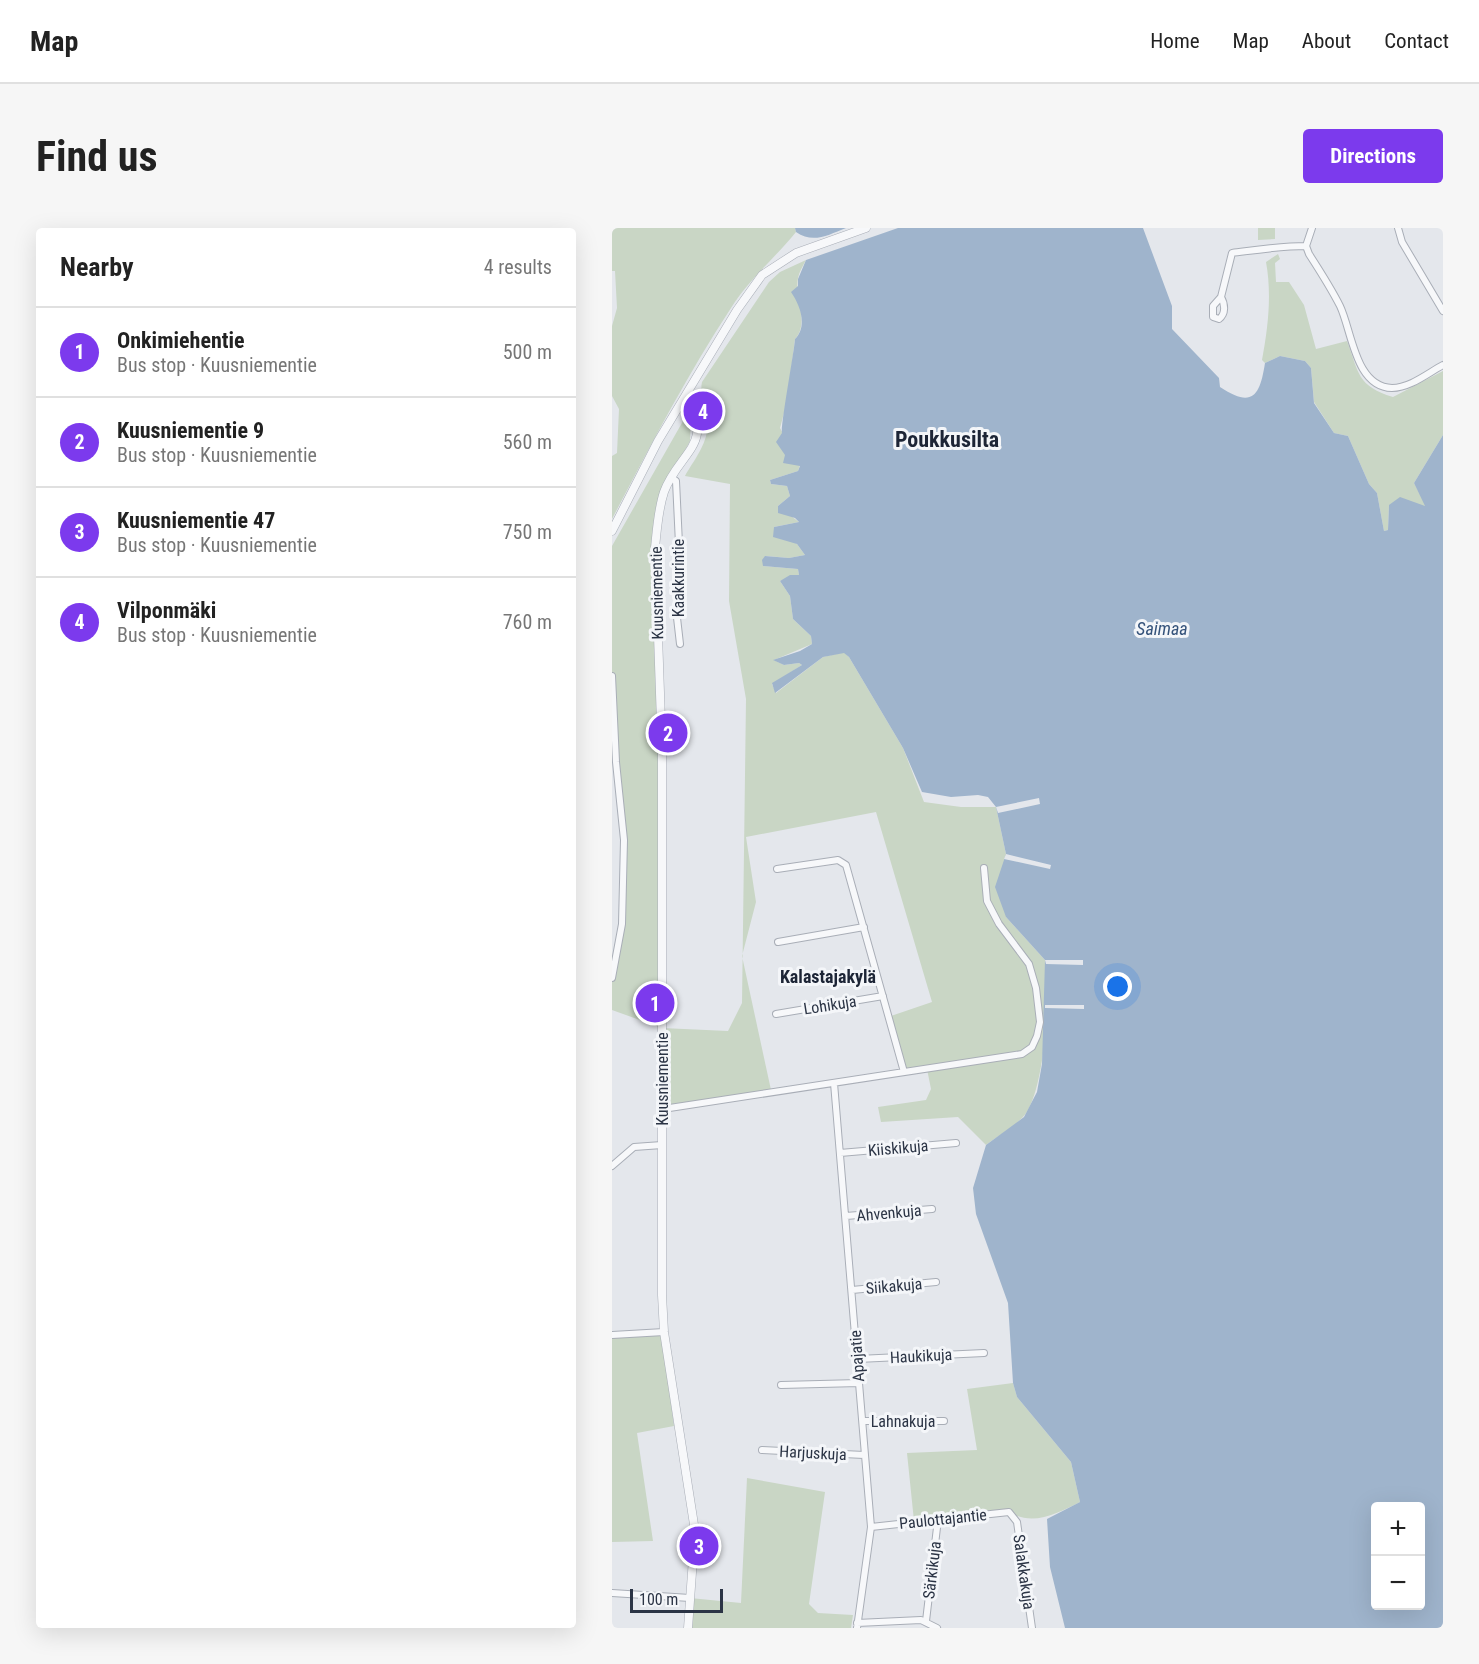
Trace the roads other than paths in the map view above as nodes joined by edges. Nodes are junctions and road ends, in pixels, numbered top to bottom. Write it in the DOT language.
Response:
graph roads {
  1 [pos="866,228"];
  2 [pos="1312,228"];
  3 [pos="1398,228"];
  4 [pos="1306,246"];
  5 [pos="1221,297"];
  6 [pos="1443,311"];
  7 [pos="1443,365"];
  8 [pos="684,399"];
  9 [pos="672,478"];
  10 [pos="612,531"];
  11 [pos="680,644"];
  12 [pos="612,676"];
  13 [pos="614,761"];
  14 [pos="984,868"];
  15 [pos="777,869"];
  16 [pos="864,927"];
  17 [pos="778,942"];
  18 [pos="612,978"];
  19 [pos="883,996"];
  20 [pos="776,1014"];
  21 [pos="904,1072"];
  22 [pos="834,1083"];
  23 [pos="663,1109"];
  24 [pos="956,1143"];
  25 [pos="662,1145"];
  26 [pos="840,1153"];
  27 [pos="612,1166"];
  28 [pos="932,1209"];
  29 [pos="846,1216"];
  30 [pos="936,1282"];
  31 [pos="852,1290"];
  32 [pos="664,1332"];
  33 [pos="612,1335"];
  34 [pos="984,1353"];
  35 [pos="858,1359"];
  36 [pos="859,1383"];
  37 [pos="781,1385"];
  38 [pos="863,1421"];
  39 [pos="944,1421"];
  40 [pos="762,1450"];
  41 [pos="864,1455"];
  42 [pos="1014,1515"];
  43 [pos="938,1519"];
  44 [pos="871,1527"];
  45 [pos="612,1593"];
  46 [pos="690,1598"];
  47 [pos="926,1621"];
  48 [pos="857,1625"];
  49 [pos="688,1628"];
  50 [pos="937,1628"];
  51 [pos="1032,1628"];
  1 -- 8 [label="street"];
  2 -- 4 [label="street"];
  3 -- 6 [label="street"];
  4 -- 5 [label="street"];
  4 -- 7 [label="street"];
  8 -- 9 [label="street, Kuusniementie"];
  8 -- 10 [label="street"];
  9 -- 11 [label="street, Kaakkurintie"];
  9 -- 23 [label="street, Kuusniementie"];
  12 -- 13 [label="street"];
  13 -- 18 [label="street"];
  14 -- 21 [label="street"];
  15 -- 16 [label="street"];
  16 -- 17 [label="street"];
  16 -- 19 [label="street"];
  19 -- 20 [label="street, Lohikuja"];
  19 -- 21 [label="street"];
  21 -- 22 [label="street"];
  22 -- 23 [label="street"];
  22 -- 26 [label="street, Apajatie"];
  23 -- 25 [label="street, Kuusniementie"];
  24 -- 26 [label="street, Kiiskikuja"];
  25 -- 27 [label="street"];
  25 -- 32 [label="street, Kuusniementie"];
  26 -- 29 [label="street, Apajatie"];
  28 -- 29 [label="street, Ahvenkuja"];
  29 -- 31 [label="street, Apajatie"];
  30 -- 31 [label="street, Siikakuja"];
  31 -- 35 [label="street, Apajatie"];
  32 -- 33 [label="street"];
  32 -- 46 [label="street, Kuusniementie"];
  34 -- 35 [label="street, Haukikuja"];
  35 -- 36 [label="street, Apajatie"];
  36 -- 37 [label="street"];
  36 -- 38 [label="street, Apajatie"];
  38 -- 39 [label="street, Lahnakuja"];
  38 -- 41 [label="street, Apajatie"];
  40 -- 41 [label="street, Harjuskuja"];
  41 -- 44 [label="street, Apajatie"];
  42 -- 43 [label="street, Paulottajantie"];
  42 -- 51 [label="street, Salakkakuja"];
  43 -- 44 [label="street, Paulottajantie"];
  43 -- 47 [label="street, Särkikuja"];
  44 -- 48 [label="street, Apajatie"];
  45 -- 46 [label="street"];
  46 -- 49 [label="street, Kuusniementie"];
  47 -- 48 [label="street"];
  47 -- 50 [label="street"];
}
